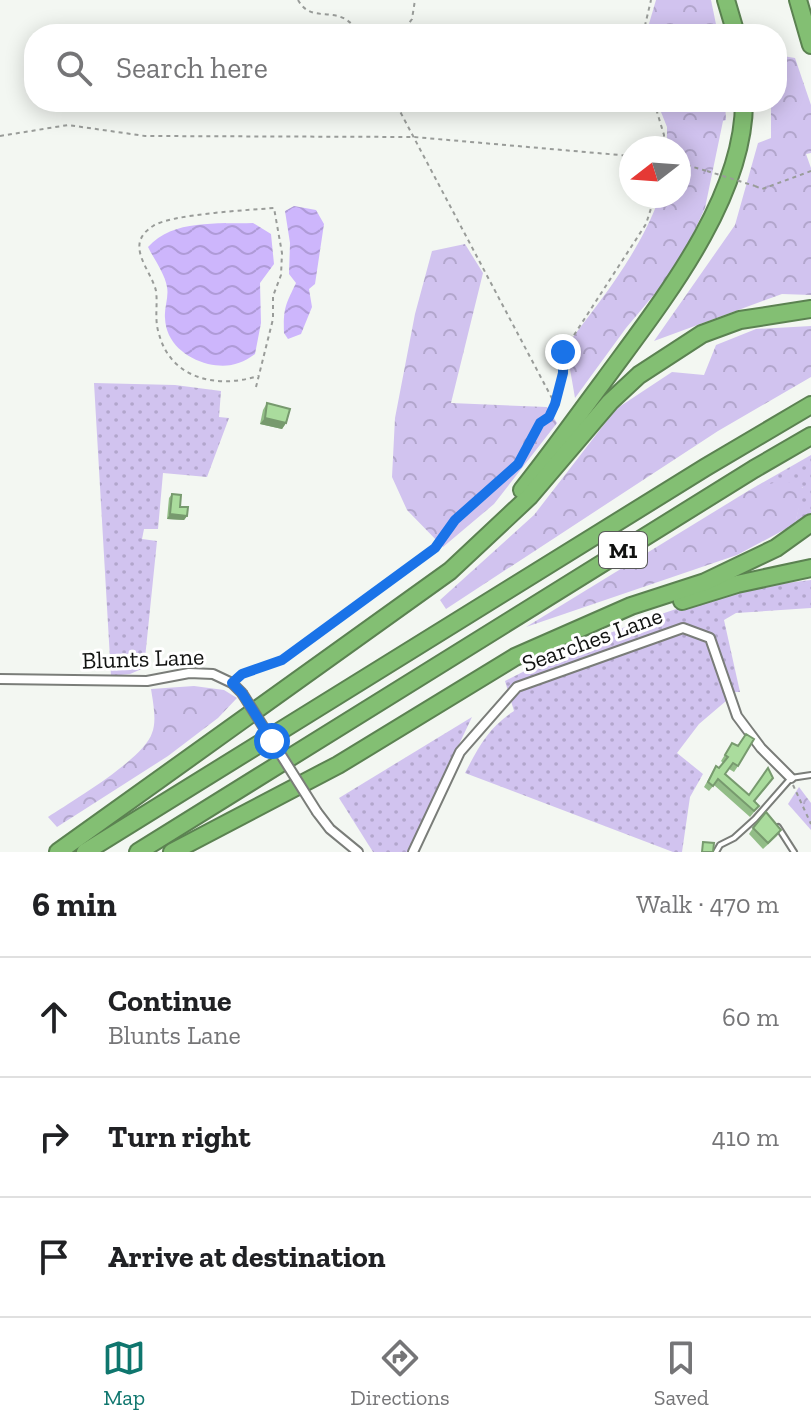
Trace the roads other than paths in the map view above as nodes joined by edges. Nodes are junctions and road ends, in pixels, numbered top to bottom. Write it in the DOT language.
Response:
graph roads {
  1 [pos="726,0"];
  2 [pos="798,0"];
  3 [pos="733,24"];
  4 [pos="811,45"];
  5 [pos="744,112"];
  6 [pos="811,309"];
  7 [pos="811,405"];
  8 [pos="811,436"];
  9 [pos="811,523"];
  10 [pos="473,551"];
  11 [pos="811,568"];
  12 [pos="562,635"];
  13 [pos="0,679"];
  14 [pos="811,775"];
  15 [pos="791,778"];
  16 [pos="764,810"];
  17 [pos="58,852"];
  18 [pos="85,852"];
  19 [pos="138,852"];
  20 [pos="172,852"];
  21 [pos="358,852"];
  22 [pos="413,852"];
  23 [pos="716,852"];
  24 [pos="794,852"];
  1 -- 3 [label="highway"];
  2 -- 4 [label="highway"];
  5 -- 10 [label="highway"];
  6 -- 10 [label="highway"];
  7 -- 18 [label="highway, M1"];
  8 -- 19 [label="highway, M1"];
  9 -- 12 [label="highway"];
  10 -- 17 [label="highway"];
  11 -- 12 [label="highway"];
  12 -- 20 [label="highway"];
  13 -- 21 [label="street, Blunts Lane, bridge"];
  14 -- 15 [label="lane"];
  15 -- 16 [label="lane"];
  15 -- 22 [label="street, Searches Lane"];
  16 -- 23 [label="lane"];
  16 -- 24 [label="lane"];
}
